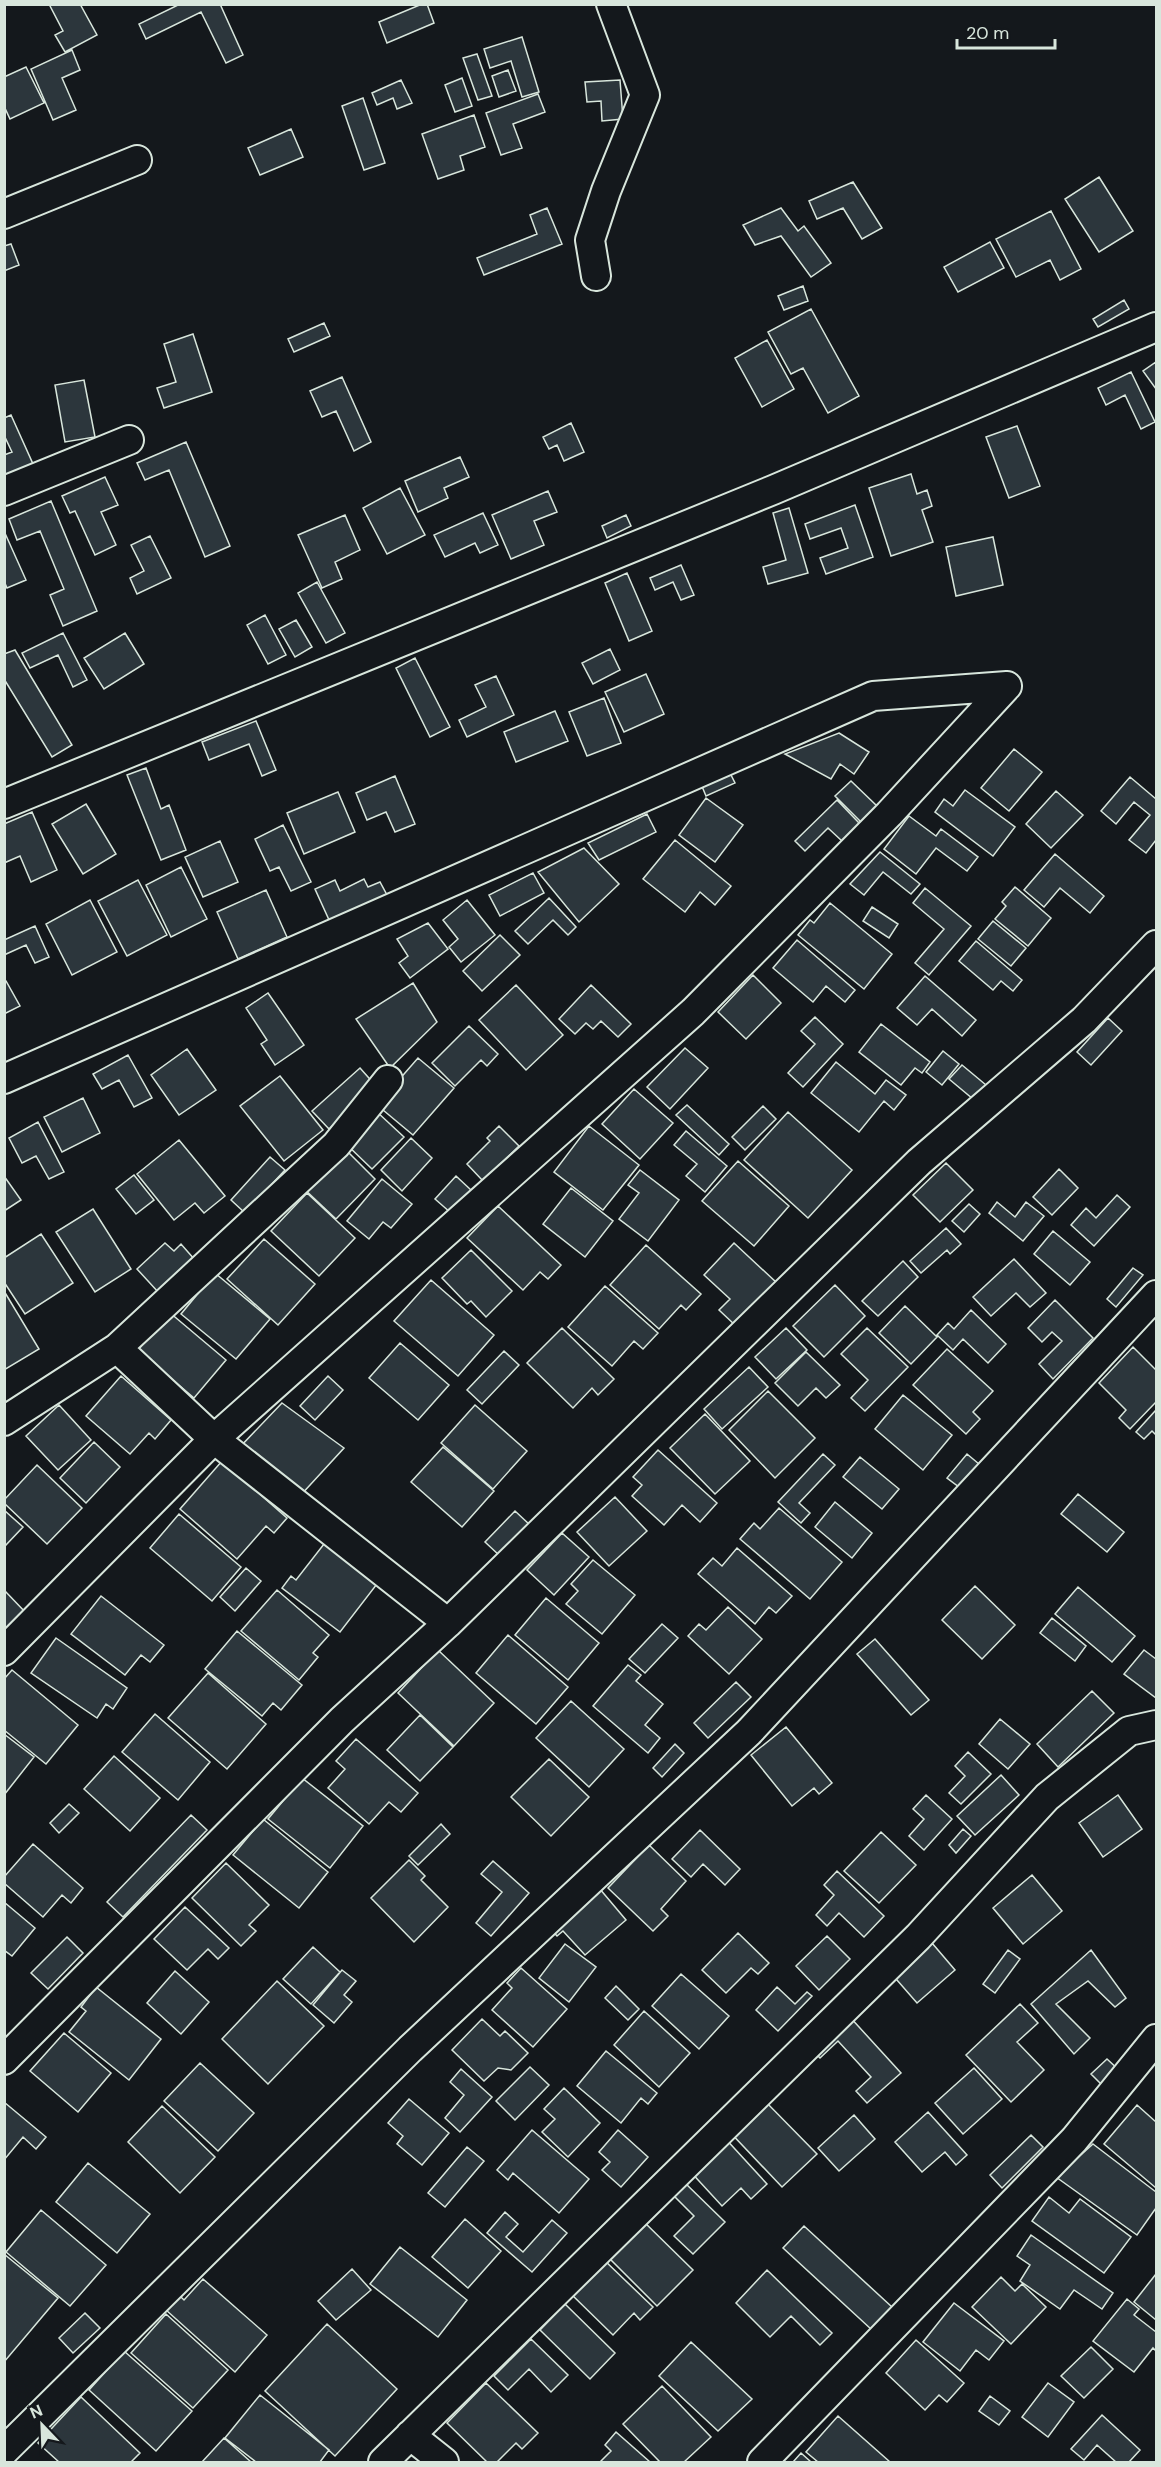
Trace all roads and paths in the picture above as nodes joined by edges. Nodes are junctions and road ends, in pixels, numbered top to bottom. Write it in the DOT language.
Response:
graph roads {
  1 [pos="611,4"];
  2 [pos="137,160"];
  3 [pos="4,214"];
  4 [pos="596,276"];
  5 [pos="1156,327"];
  6 [pos="129,440"];
  7 [pos="4,491"];
  8 [pos="4,804"];
  9 [pos="1156,945"];
  10 [pos="4,1079"];
  11 [pos="388,1080"];
  12 [pos="1156,1295"];
  13 [pos="117,1348"];
  14 [pos="4,1420"];
  15 [pos="214,1439"];
  16 [pos="448,1623"];
  17 [pos="4,1651"];
  18 [pos="1156,1725"];
  19 [pos="1156,2039"];
  20 [pos="4,2060"];
  21 [pos="410,2435"];
  22 [pos="4,2451"];
  23 [pos="383,2463"];
  24 [pos="444,2463"];
  25 [pos="762,2463"];
  1 -- 4 [label="street"];
  2 -- 3 [label="street"];
  5 -- 8 [label="street"];
  6 -- 7 [label="street"];
  9 -- 16 [label="street"];
  10 -- 15 [label="street"];
  11 -- 13 [label="street"];
  12 -- 22 [label="street"];
  13 -- 14 [label="street"];
  13 -- 15 [label="street"];
  15 -- 16 [label="street"];
  15 -- 17 [label="street"];
  16 -- 20 [label="street"];
  18 -- 21 [label="street"];
  19 -- 25 [label="street"];
  21 -- 23 [label="street"];
  21 -- 24 [label="street"];
}
